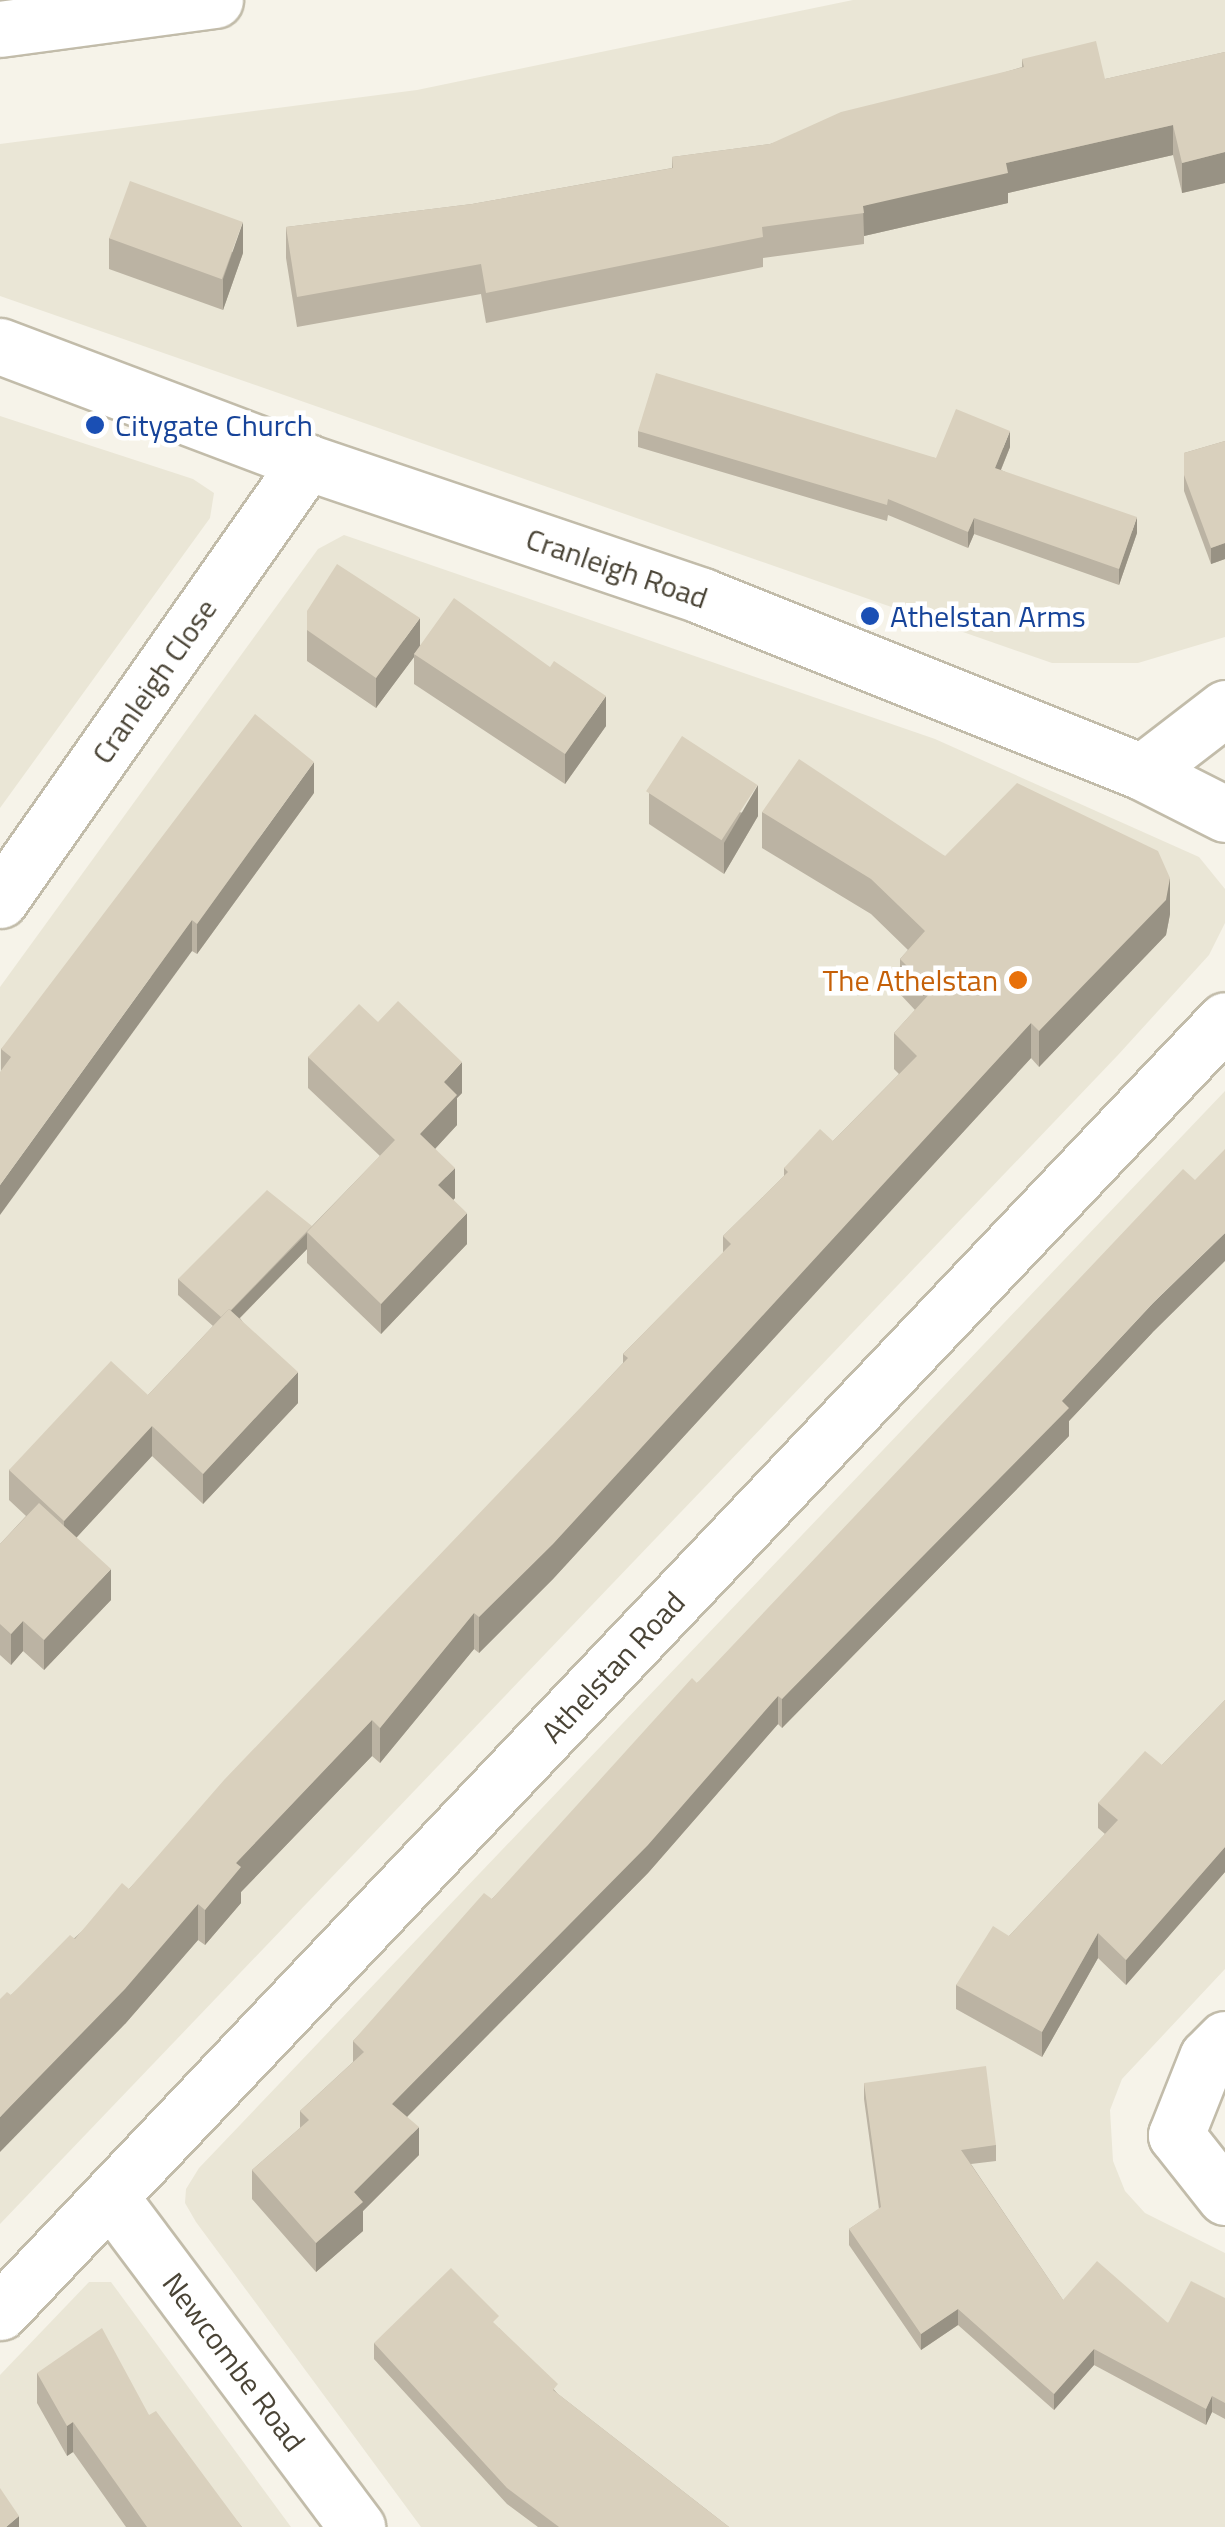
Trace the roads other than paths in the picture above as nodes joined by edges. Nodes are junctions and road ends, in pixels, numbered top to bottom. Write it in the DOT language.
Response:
graph roads {
  1 [pos="214,0"];
  2 [pos="0,29"];
  3 [pos="0,346"];
  4 [pos="308,462"];
  5 [pos="1225,708"];
  6 [pos="1142,772"];
  7 [pos="1225,814"];
  8 [pos="0,900"];
  9 [pos="1225,1020"];
  10 [pos="1225,2039"];
  11 [pos="1225,2197"];
  12 [pos="111,2198"];
  13 [pos="0,2312"];
  14 [pos="357,2527"];
  1 -- 2 [label="street"];
  3 -- 4 [label="street, Cranleigh Road"];
  4 -- 6 [label="street, Cranleigh Road"];
  4 -- 8 [label="street, Cranleigh Close"];
  5 -- 6 [label="street"];
  6 -- 7 [label="street, Cranleigh Road"];
  9 -- 12 [label="street, Athelstan Road"];
  10 -- 11 [label="street"];
  12 -- 13 [label="street, Athelstan Road"];
  12 -- 14 [label="street, Newcombe Road"];
}
